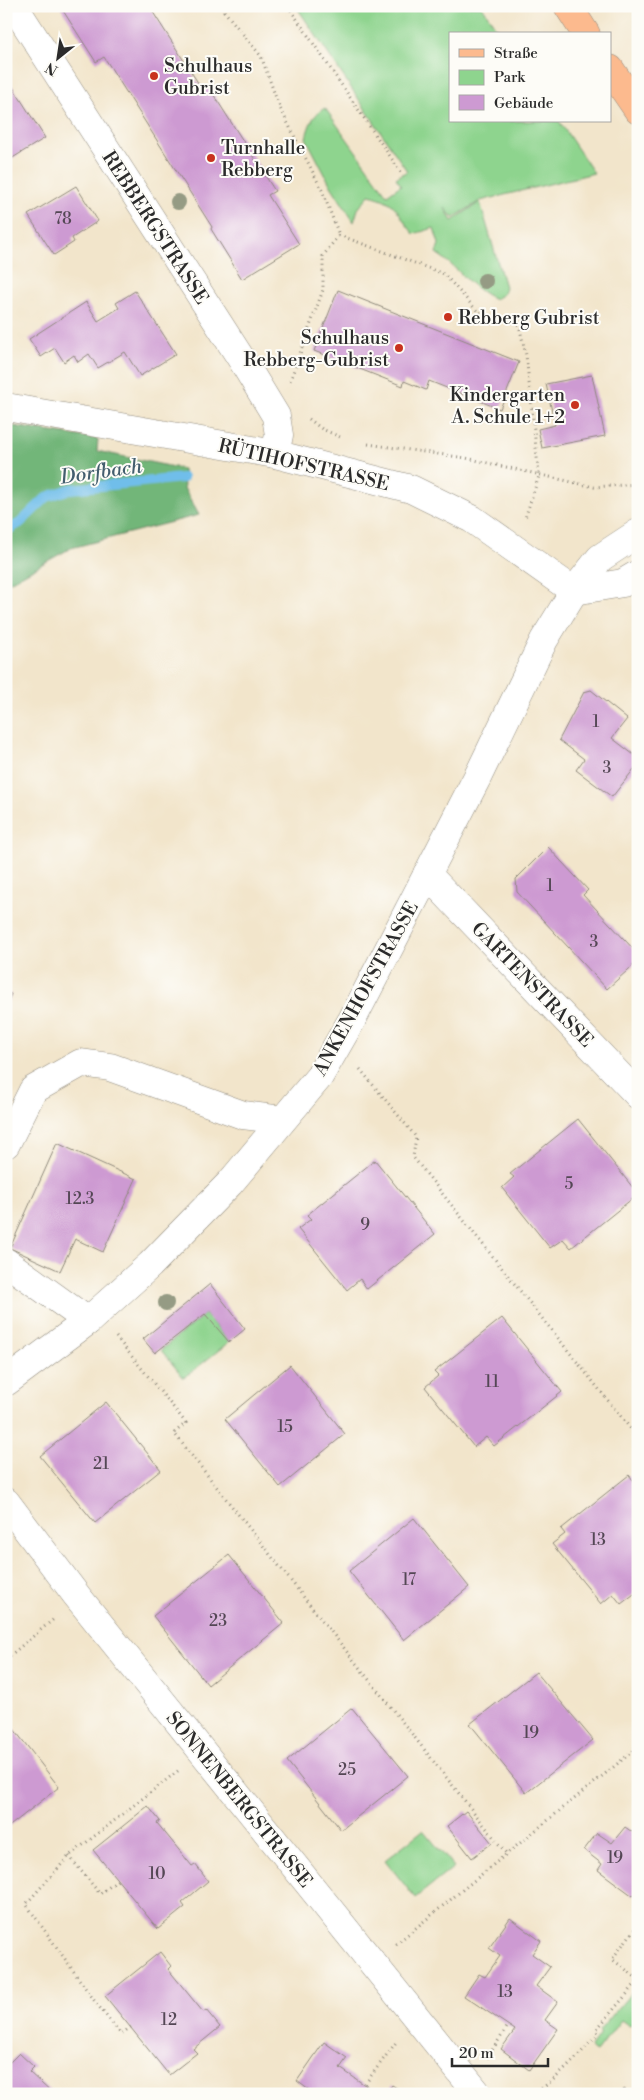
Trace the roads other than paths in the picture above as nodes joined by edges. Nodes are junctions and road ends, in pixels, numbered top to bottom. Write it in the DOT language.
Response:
graph roads {
  1 [pos="14,6"];
  2 [pos="568,6"];
  3 [pos="585,32"];
  4 [pos="612,72"];
  5 [pos="638,110"];
  6 [pos="6,407"];
  7 [pos="275,454"];
  8 [pos="638,533"];
  9 [pos="638,574"];
  10 [pos="574,591"];
  11 [pos="427,874"];
  12 [pos="638,1095"];
  13 [pos="282,1120"];
  14 [pos="6,1144"];
  15 [pos="6,1262"];
  16 [pos="92,1317"];
  17 [pos="6,1382"];
  18 [pos="6,1502"];
  19 [pos="471,2086"];
  1 -- 7 [label="street, REBBERGSTRASSE"];
  2 -- 3 [label="main road"];
  4 -- 5 [label="main road"];
  6 -- 7 [label="street, RÜTIHOFSTRASSE"];
  7 -- 10 [label="street, RÜTIHOFSTRASSE"];
  8 -- 10 [label="street"];
  9 -- 10 [label="street"];
  10 -- 11 [label="street, ANKENHOFSTRASSE"];
  11 -- 12 [label="street, GARTENSTRASSE"];
  11 -- 13 [label="street, ANKENHOFSTRASSE"];
  13 -- 14 [label="street"];
  13 -- 16 [label="street, ANKENHOFSTRASSE"];
  15 -- 16 [label="street"];
  16 -- 17 [label="street, ANKENHOFSTRASSE"];
  18 -- 19 [label="street, SONNENBERGSTRASSE"];
}
